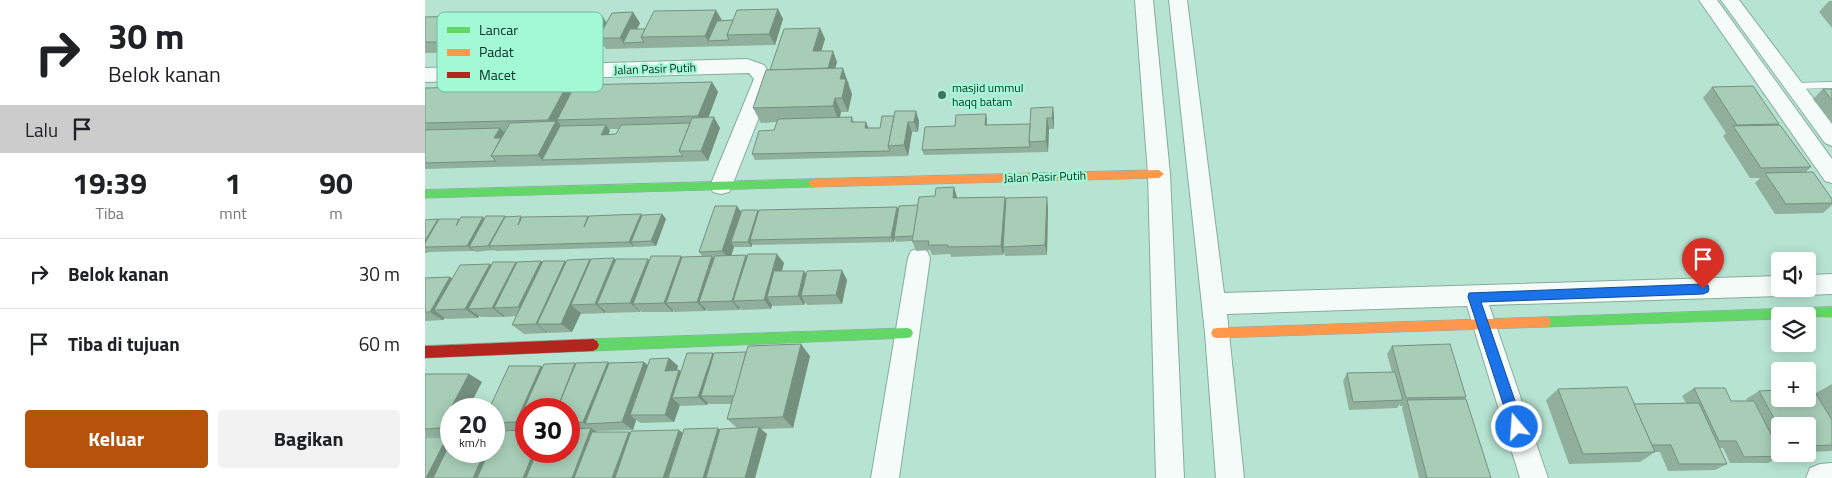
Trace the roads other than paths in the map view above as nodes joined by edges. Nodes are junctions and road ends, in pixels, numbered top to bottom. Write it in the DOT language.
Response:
graph roads {
  1 [pos="1144,0"];
  2 [pos="1178,0"];
  3 [pos="1708,0"];
  4 [pos="1730,0"];
  5 [pos="603,70"];
  6 [pos="1832,85"];
  7 [pos="1794,86"];
  8 [pos="1832,138"];
  9 [pos="1159,174"];
  10 [pos="1832,174"];
  11 [pos="721,186"];
  12 [pos="425,194"];
  13 [pos="919,258"];
  14 [pos="1832,284"];
  15 [pos="1816,285"];
  16 [pos="1771,286"];
  17 [pos="1474,297"];
  18 [pos="1213,304"];
  19 [pos="1832,312"];
  20 [pos="1483,324"];
  21 [pos="907,333"];
  22 [pos="1217,333"];
  23 [pos="425,352"];
  24 [pos="885,478"];
  25 [pos="1170,478"];
  26 [pos="1230,478"];
  27 [pos="1534,478"];
  28 [pos="1820,478"];
  29 [pos="1832,478"];
  1 -- 9 [label="street"];
  2 -- 18 [label="street"];
  3 -- 10 [label="street"];
  4 -- 7 [label="street"];
  5 -- 11 [label="street, Jalan Pasir Putih"];
  6 -- 7 [label="lane"];
  7 -- 8 [label="street"];
  9 -- 11 [label="street, Jalan Pasir Putih"];
  9 -- 25 [label="street"];
  11 -- 12 [label="street, Jalan Pasir Putih"];
  13 -- 21 [label="street"];
  14 -- 15 [label="street"];
  16 -- 17 [label="street"];
  17 -- 18 [label="street"];
  17 -- 20 [label="street"];
  18 -- 22 [label="street"];
  19 -- 20 [label="street"];
  20 -- 22 [label="street"];
  20 -- 27 [label="street"];
  21 -- 23 [label="street"];
  21 -- 24 [label="street"];
  22 -- 26 [label="street"];
  28 -- 29 [label="street"];
}
